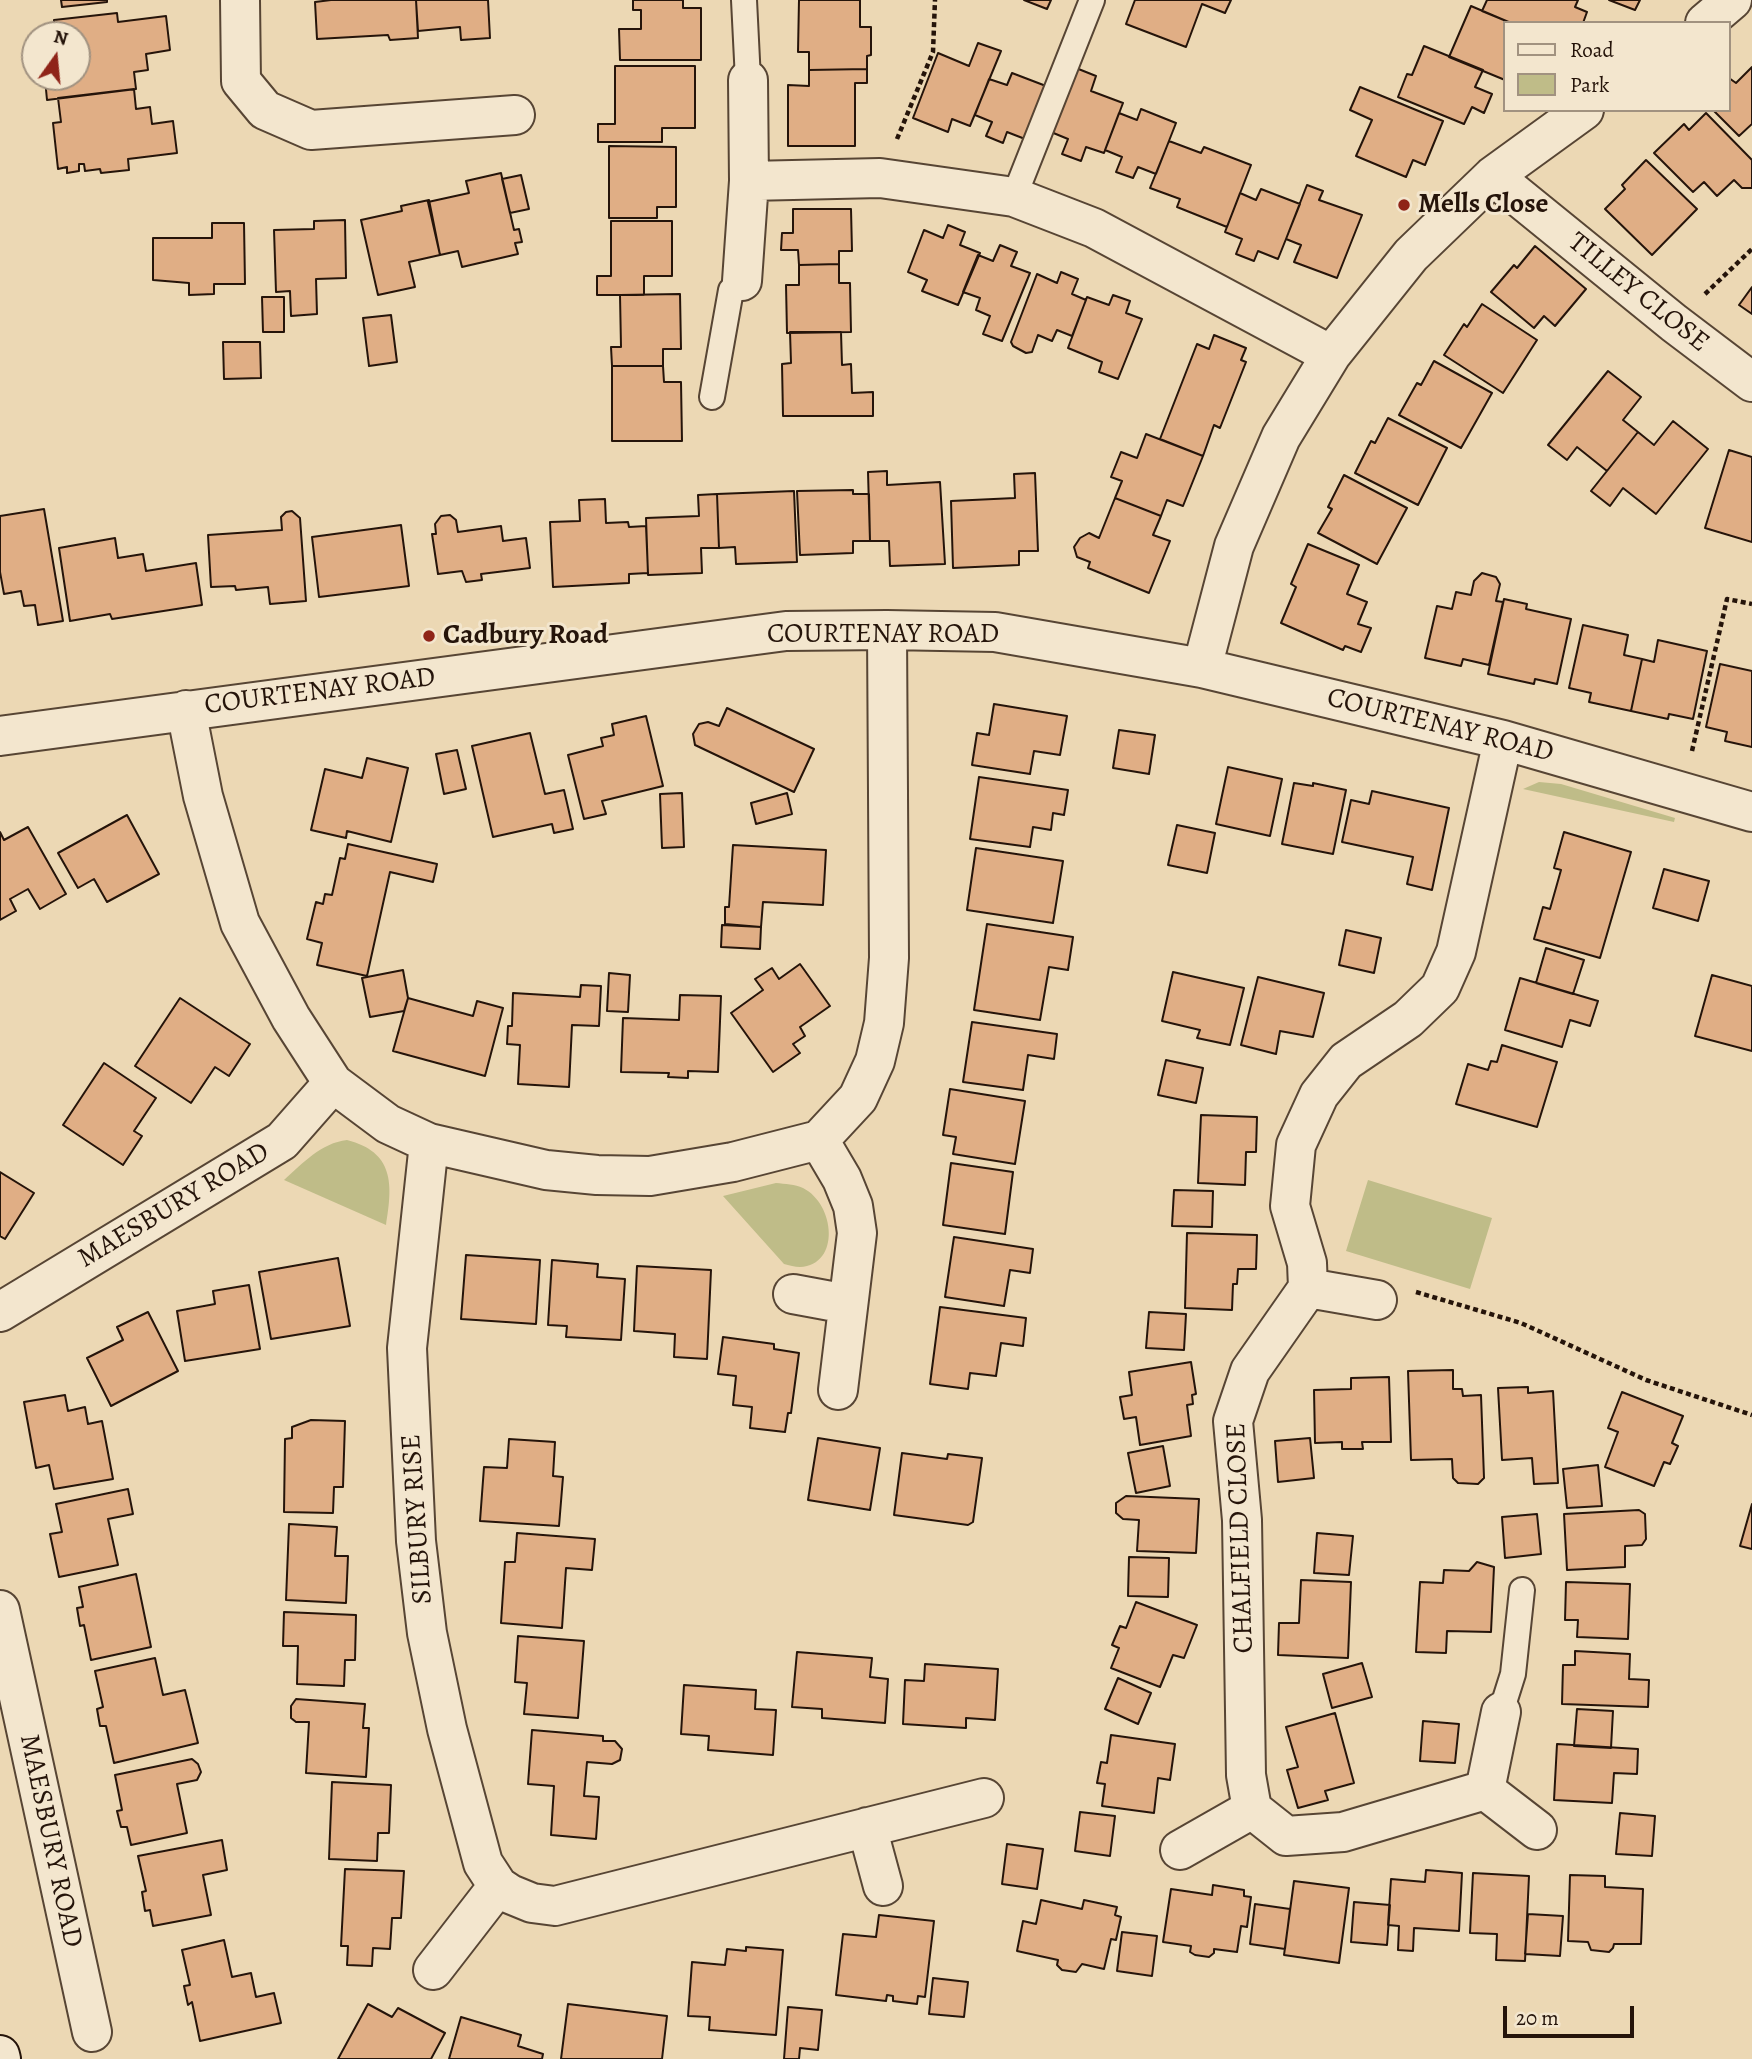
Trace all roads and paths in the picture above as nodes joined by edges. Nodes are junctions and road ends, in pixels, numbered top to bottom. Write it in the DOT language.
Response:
graph roads {
  1 [pos="240,0"];
  2 [pos="744,0"];
  3 [pos="934,0"];
  4 [pos="1092,0"];
  5 [pos="1732,0"];
  6 [pos="1707,21"];
  7 [pos="748,80"];
  8 [pos="1581,112"];
  9 [pos="515,115"];
  10 [pos="1493,176"];
  11 [pos="880,178"];
  12 [pos="750,181"];
  13 [pos="1014,197"];
  14 [pos="1752,249"];
  15 [pos="742,281"];
  16 [pos="1674,323"];
  17 [pos="1331,355"];
  18 [pos="1752,382"];
  19 [pos="712,397"];
  20 [pos="1752,604"];
  21 [pos="887,630"];
  22 [pos="1202,668"];
  23 [pos="186,709"];
  24 [pos="0,736"];
  25 [pos="1503,740"];
  26 [pos="1683,791"];
  27 [pos="1752,812"];
  28 [pos="333,1083"];
  29 [pos="819,1140"];
  30 [pos="429,1143"];
  31 [pos="1308,1288"];
  32 [pos="793,1294"];
  33 [pos="1393,1295"];
  34 [pos="847,1304"];
  35 [pos="0,1312"];
  36 [pos="838,1390"];
  37 [pos="1752,1415"];
  38 [pos="1522,1590"];
  39 [pos="0,1610"];
  40 [pos="1501,1712"];
  41 [pos="1485,1790"];
  42 [pos="984,1798"];
  43 [pos="1252,1809"];
  44 [pos="867,1827"];
  45 [pos="1537,1830"];
  46 [pos="1180,1850"];
  47 [pos="498,1886"];
  48 [pos="883,1886"];
  49 [pos="433,1970"];
  50 [pos="92,2032"];
  1 -- 9 [label="street"];
  2 -- 7 [label="lane"];
  3 -- 11 [label="path"];
  4 -- 13 [label="lane"];
  5 -- 6 [label="street"];
  7 -- 12 [label="street"];
  8 -- 10 [label="street"];
  10 -- 16 [label="street, TILLEY CLOSE"];
  10 -- 17 [label="street"];
  11 -- 12 [label="street"];
  11 -- 13 [label="street"];
  12 -- 15 [label="street"];
  13 -- 17 [label="street"];
  14 -- 16 [label="path"];
  15 -- 19 [label="lane"];
  16 -- 18 [label="street, TILLEY CLOSE"];
  17 -- 22 [label="street"];
  20 -- 26 [label="path"];
  21 -- 22 [label="street, COURTENAY ROAD"];
  21 -- 23 [label="street, COURTENAY ROAD"];
  21 -- 29 [label="street"];
  22 -- 25 [label="street, COURTENAY ROAD"];
  23 -- 24 [label="street, COURTENAY ROAD"];
  23 -- 28 [label="street"];
  25 -- 26 [label="street, COURTENAY ROAD"];
  25 -- 31 [label="street"];
  26 -- 27 [label="street, COURTENAY ROAD"];
  28 -- 30 [label="street"];
  28 -- 35 [label="street, MAESBURY ROAD"];
  29 -- 30 [label="street"];
  29 -- 34 [label="street"];
  30 -- 47 [label="street, SILBURY RISE"];
  31 -- 33 [label="street"];
  31 -- 43 [label="street, CHALFIELD CLOSE"];
  32 -- 34 [label="street"];
  33 -- 37 [label="path"];
  34 -- 36 [label="street"];
  38 -- 40 [label="lane"];
  39 -- 50 [label="street, MAESBURY ROAD"];
  40 -- 41 [label="street"];
  41 -- 43 [label="street"];
  41 -- 45 [label="street"];
  42 -- 44 [label="street"];
  43 -- 46 [label="street"];
  44 -- 47 [label="street"];
  44 -- 48 [label="street"];
  47 -- 49 [label="street"];
}
